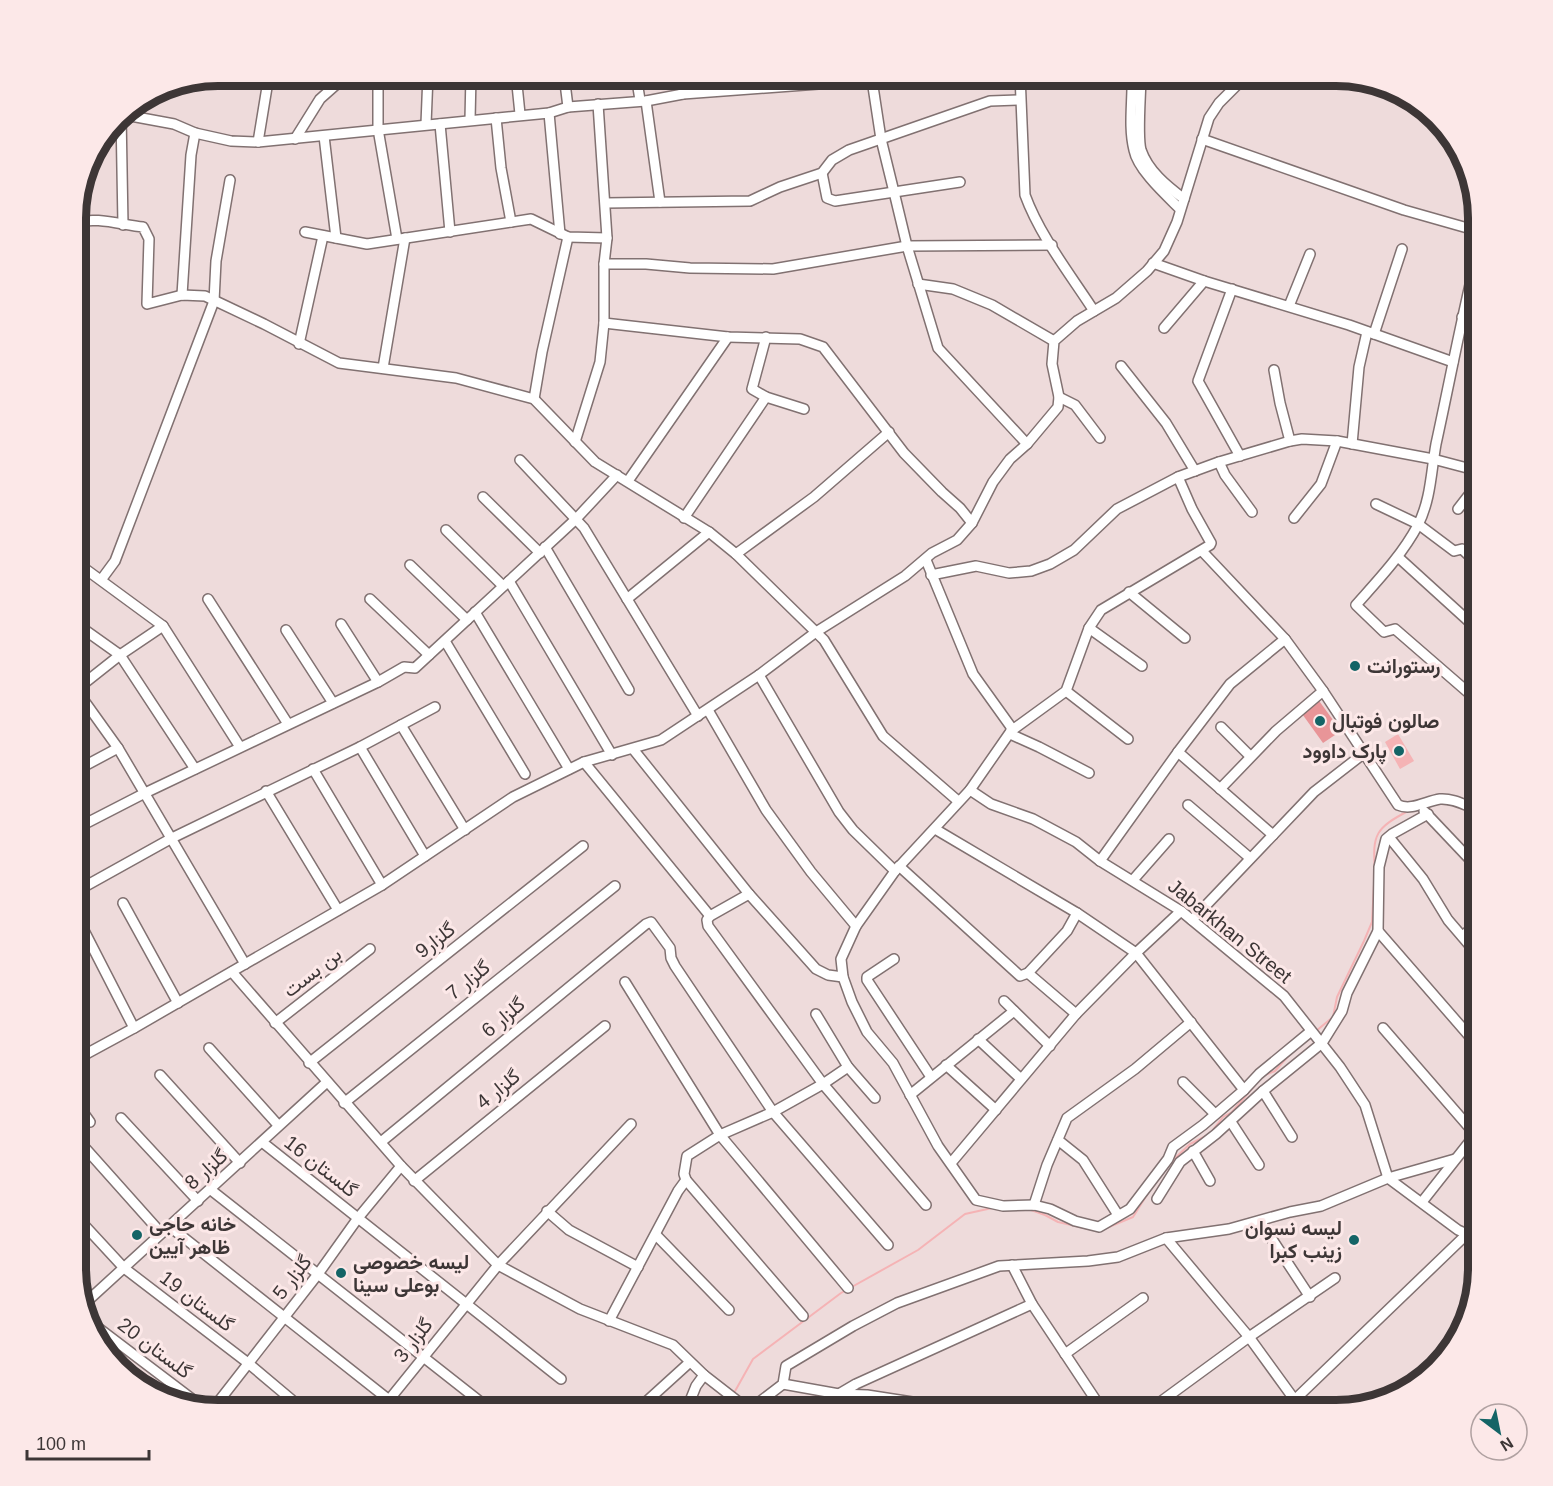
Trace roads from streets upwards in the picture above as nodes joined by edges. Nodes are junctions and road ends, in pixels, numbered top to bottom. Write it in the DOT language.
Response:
graph roads {
  1 [pos="267,86"];
  2 [pos="334,86"];
  3 [pos="378,86"];
  4 [pos="428,86"];
  5 [pos="471,86"];
  6 [pos="517,86"];
  7 [pos="565,86"];
  8 [pos="639,86"];
  9 [pos="683,86"];
  10 [pos="776,86"];
  11 [pos="873,86"];
  12 [pos="1020,86"];
  13 [pos="1132,86"];
  14 [pos="1141,86"];
  15 [pos="1236,86"];
  16 [pos="757,88"];
  17 [pos="683,94"];
  18 [pos="1020,100"];
  19 [pos="643,101"];
  20 [pos="598,104"];
  21 [pos="568,107"];
  22 [pos="549,112"];
  23 [pos="520,114"];
  24 [pos="133,117"];
  25 [pos="496,118"];
  26 [pos="470,120"];
  27 [pos="440,123"];
  28 [pos="124,124"];
  29 [pos="426,124"];
  30 [pos="378,129"];
  31 [pos="195,133"];
  32 [pos="324,136"];
  33 [pos="294,139"];
  34 [pos="881,139"];
  35 [pos="1202,139"];
  36 [pos="258,142"];
  37 [pos="822,172"];
  38 [pos="230,180"];
  39 [pos="960,182"];
  40 [pos="894,192"];
  41 [pos="660,202"];
  42 [pos="606,203"];
  43 [pos="1182,204"];
  44 [pos="86,222"];
  45 [pos="511,222"];
  46 [pos="123,225"];
  47 [pos="1467,228"];
  48 [pos="305,232"];
  49 [pos="450,232"];
  50 [pos="323,236"];
  51 [pos="564,236"];
  52 [pos="336,238"];
  53 [pos="401,238"];
  54 [pos="607,238"];
  55 [pos="1052,245"];
  56 [pos="907,246"];
  57 [pos="1402,249"];
  58 [pos="1310,254"];
  59 [pos="1153,263"];
  60 [pos="604,264"];
  61 [pos="1204,281"];
  62 [pos="918,284"];
  63 [pos="1232,289"];
  64 [pos="182,295"];
  65 [pos="214,301"];
  66 [pos="1467,302"];
  67 [pos="1289,306"];
  68 [pos="1094,311"];
  69 [pos="1462,317"];
  70 [pos="1467,319"];
  71 [pos="604,323"];
  72 [pos="1164,328"];
  73 [pos="1371,333"];
  74 [pos="728,336"];
  75 [pos="766,337"];
  76 [pos="1054,341"];
  77 [pos="299,344"];
  78 [pos="1453,362"];
  79 [pos="1121,366"];
  80 [pos="382,368"];
  81 [pos="1274,370"];
  82 [pos="766,397"];
  83 [pos="1059,397"];
  84 [pos="534,399"];
  85 [pos="804,409"];
  86 [pos="889,432"];
  87 [pos="1100,438"];
  88 [pos="1290,441"];
  89 [pos="1337,441"];
  90 [pos="575,442"];
  91 [pos="1027,444"];
  92 [pos="1352,444"];
  93 [pos="1240,456"];
  94 [pos="1433,459"];
  95 [pos="520,460"];
  96 [pos="1219,462"];
  97 [pos="1467,469"];
  98 [pos="1195,471"];
  99 [pos="617,475"];
  100 [pos="1178,477"];
  101 [pos="628,481"];
  102 [pos="483,497"];
  103 [pos="1467,500"];
  104 [pos="1376,504"];
  105 [pos="1458,509"];
  106 [pos="1252,512"];
  107 [pos="684,518"];
  108 [pos="1294,518"];
  109 [pos="576,519"];
  110 [pos="972,523"];
  111 [pos="1418,524"];
  112 [pos="446,530"];
  113 [pos="710,532"];
  114 [pos="542,550"];
  115 [pos="1202,550"];
  116 [pos="736,554"];
  117 [pos="1467,554"];
  118 [pos="1398,557"];
  119 [pos="926,560"];
  120 [pos="410,565"];
  121 [pos="86,569"];
  122 [pos="931,575"];
  123 [pos="101,580"];
  124 [pos="506,584"];
  125 [pos="1129,592"];
  126 [pos="208,599"];
  127 [pos="370,599"];
  128 [pos="627,599"];
  129 [pos="475,612"];
  130 [pos="467,620"];
  131 [pos="1467,620"];
  132 [pos="341,624"];
  133 [pos="163,626"];
  134 [pos="1089,628"];
  135 [pos="286,630"];
  136 [pos="86,631"];
  137 [pos="816,632"];
  138 [pos="1185,638"];
  139 [pos="1285,639"];
  140 [pos="445,641"];
  141 [pos="120,655"];
  142 [pos="429,656"];
  143 [pos="1142,666"];
  144 [pos="759,675"];
  145 [pos="86,680"];
  146 [pos="378,682"];
  147 [pos="629,690"];
  148 [pos="1323,690"];
  149 [pos="1066,691"];
  150 [pos="1467,692"];
  151 [pos="86,702"];
  152 [pos="333,703"];
  153 [pos="435,707"];
  154 [pos="708,710"];
  155 [pos="698,716"];
  156 [pos="288,724"];
  157 [pos="401,725"];
  158 [pos="1221,727"];
  159 [pos="1011,733"];
  160 [pos="1128,739"];
  161 [pos="240,747"];
  162 [pos="360,747"];
  163 [pos="118,748"];
  164 [pos="633,749"];
  165 [pos="1178,752"];
  166 [pos="612,754"];
  167 [pos="1363,754"];
  168 [pos="1250,756"];
  169 [pos="584,762"];
  170 [pos="86,765"];
  171 [pos="195,769"];
  172 [pos="313,769"];
  173 [pos="569,769"];
  174 [pos="1089,773"];
  175 [pos="525,774"];
  176 [pos="1220,789"];
  177 [pos="970,790"];
  178 [pos="266,791"];
  179 [pos="145,793"];
  180 [pos="958,801"];
  181 [pos="1188,805"];
  182 [pos="1419,805"];
  183 [pos="1468,806"];
  184 [pos="1428,814"];
  185 [pos="86,823"];
  186 [pos="935,829"];
  187 [pos="465,830"];
  188 [pos="1273,835"];
  189 [pos="1389,837"];
  190 [pos="172,838"];
  191 [pos="1169,839"];
  192 [pos="583,846"];
  193 [pos="424,856"];
  194 [pos="1468,857"];
  195 [pos="1250,858"];
  196 [pos="1100,861"];
  197 [pos="897,868"];
  198 [pos="1133,880"];
  199 [pos="382,885"];
  200 [pos="86,886"];
  201 [pos="615,886"];
  202 [pos="749,894"];
  203 [pos="123,903"];
  204 [pos="338,910"];
  205 [pos="1181,911"];
  206 [pos="1077,913"];
  207 [pos="710,916"];
  208 [pos="1192,920"];
  209 [pos="856,926"];
  210 [pos="1378,931"];
  211 [pos="1468,932"];
  212 [pos="86,934"];
  213 [pos="1462,936"];
  214 [pos="1468,943"];
  215 [pos="370,949"];
  216 [pos="1136,953"];
  217 [pos="894,959"];
  218 [pos="245,964"];
  219 [pos="232,972"];
  220 [pos="1028,973"];
  221 [pos="843,977"];
  222 [pos="625,982"];
  223 [pos="1004,1001"];
  224 [pos="178,1003"];
  225 [pos="1014,1011"];
  226 [pos="816,1014"];
  227 [pos="1076,1014"];
  228 [pos="1191,1022"];
  229 [pos="275,1023"];
  230 [pos="605,1026"];
  231 [pos="134,1028"];
  232 [pos="1383,1028"];
  233 [pos="1311,1032"];
  234 [pos="1468,1034"];
  235 [pos="978,1039"];
  236 [pos="1322,1043"];
  237 [pos="1050,1046"];
  238 [pos="209,1048"];
  239 [pos="86,1054"];
  240 [pos="309,1063"];
  241 [pos="946,1065"];
  242 [pos="848,1067"];
  243 [pos="160,1075"];
  244 [pos="931,1077"];
  245 [pos="1021,1079"];
  246 [pos="327,1082"];
  247 [pos="1183,1082"];
  248 [pos="823,1084"];
  249 [pos="1244,1090"];
  250 [pos="1263,1091"];
  251 [pos="910,1095"];
  252 [pos="875,1098"];
  253 [pos="344,1103"];
  254 [pos="996,1110"];
  255 [pos="773,1112"];
  256 [pos="1215,1114"];
  257 [pos="86,1116"];
  258 [pos="122,1118"];
  259 [pos="90,1122"];
  260 [pos="1231,1122"];
  261 [pos="1468,1122"];
  262 [pos="631,1124"];
  263 [pos="278,1125"];
  264 [pos="720,1135"];
  265 [pos="1292,1137"];
  266 [pos="1058,1140"];
  267 [pos="262,1142"];
  268 [pos="381,1142"];
  269 [pos="1468,1143"];
  270 [pos="86,1149"];
  271 [pos="1192,1152"];
  272 [pos="1455,1159"];
  273 [pos="240,1163"];
  274 [pos="951,1163"];
  275 [pos="401,1166"];
  276 [pos="1259,1166"];
  277 [pos="1388,1178"];
  278 [pos="686,1180"];
  279 [pos="414,1181"];
  280 [pos="1210,1181"];
  281 [pos="211,1190"];
  282 [pos="1157,1199"];
  283 [pos="198,1201"];
  284 [pos="1422,1202"];
  285 [pos="926,1205"];
  286 [pos="1034,1205"];
  287 [pos="547,1211"];
  288 [pos="1118,1215"];
  289 [pos="358,1218"];
  290 [pos="1260,1221"];
  291 [pos="86,1227"];
  292 [pos="165,1229"];
  293 [pos="1468,1231"];
  294 [pos="656,1235"];
  295 [pos="1166,1238"];
  296 [pos="1468,1239"];
  297 [pos="888,1245"];
  298 [pos="498,1265"];
  299 [pos="1012,1265"];
  300 [pos="638,1267"];
  301 [pos="124,1268"];
  302 [pos="318,1274"];
  303 [pos="1335,1278"];
  304 [pos="848,1288"];
  305 [pos="1310,1297"];
  306 [pos="1143,1298"];
  307 [pos="89,1300"];
  308 [pos="465,1303"];
  309 [pos="1032,1304"];
  310 [pos="729,1310"];
  311 [pos="803,1316"];
  312 [pos="284,1317"];
  313 [pos="609,1321"];
  314 [pos="101,1330"];
  315 [pos="1249,1337"];
  316 [pos="1065,1354"];
  317 [pos="423,1357"];
  318 [pos="690,1362"];
  319 [pos="248,1363"];
  320 [pos="704,1375"];
  321 [pos="561,1379"];
  322 [pos="783,1384"];
  323 [pos="839,1394"];
  324 [pos="191,1398"];
  325 [pos="220,1400"];
  326 [pos="292,1400"];
  327 [pos="389,1400"];
  328 [pos="478,1400"];
  329 [pos="648,1400"];
  330 [pos="690,1400"];
  331 [pos="737,1400"];
  332 [pos="758,1400"];
  333 [pos="843,1400"];
  334 [pos="899,1400"];
  335 [pos="1096,1400"];
  336 [pos="1163,1400"];
  337 [pos="1294,1400"];
  1 -- 36 [label="street"];
  2 -- 33 [label="street"];
  3 -- 30 [label="street"];
  4 -- 29 [label="street"];
  5 -- 26 [label="street"];
  6 -- 23 [label="street"];
  7 -- 21 [label="street"];
  8 -- 19 [label="street"];
  9 -- 17 [label="street"];
  10 -- 16 [label="street"];
  11 -- 34 [label="street"];
  12 -- 18 [label="street"];
  13 -- 43 [label="street"];
  14 -- 43 [label="street"];
  15 -- 35 [label="street"];
  16 -- 17 [label="street"];
  17 -- 19 [label="street"];
  18 -- 34 [label="street"];
  18 -- 55 [label="street"];
  19 -- 20 [label="street"];
  19 -- 41 [label="street"];
  20 -- 21 [label="street"];
  20 -- 42 [label="street"];
  21 -- 22 [label="street"];
  22 -- 23 [label="street"];
  22 -- 51 [label="street"];
  23 -- 25 [label="street"];
  24 -- 31 [label="street"];
  25 -- 26 [label="street"];
  25 -- 45 [label="street"];
  26 -- 27 [label="street"];
  27 -- 29 [label="street"];
  27 -- 49 [label="street"];
  28 -- 46 [label="street"];
  29 -- 30 [label="street"];
  30 -- 32 [label="street"];
  30 -- 53 [label="street"];
  31 -- 36 [label="street"];
  31 -- 64 [label="street"];
  32 -- 33 [label="street"];
  32 -- 52 [label="street"];
  33 -- 36 [label="street"];
  34 -- 37 [label="street"];
  34 -- 40 [label="street"];
  35 -- 43 [label="street"];
  35 -- 47 [label="street"];
  37 -- 40 [label="street"];
  37 -- 41 [label="street"];
  38 -- 65 [label="street"];
  39 -- 40 [label="street"];
  40 -- 56 [label="street"];
  41 -- 42 [label="street"];
  42 -- 54 [label="street"];
  43 -- 59 [label="street"];
  44 -- 46 [label="street"];
  45 -- 49 [label="street"];
  45 -- 51 [label="street"];
  46 -- 64 [label="street"];
  48 -- 50 [label="street"];
  49 -- 53 [label="street"];
  50 -- 52 [label="street"];
  50 -- 77 [label="street"];
  51 -- 54 [label="street"];
  51 -- 84 [label="street"];
  52 -- 53 [label="street"];
  53 -- 80 [label="street"];
  54 -- 60 [label="street"];
  55 -- 56 [label="street"];
  55 -- 68 [label="street"];
  56 -- 60 [label="street"];
  56 -- 62 [label="street"];
  57 -- 73 [label="street"];
  58 -- 67 [label="street"];
  59 -- 61 [label="street"];
  59 -- 68 [label="street"];
  60 -- 71 [label="street"];
  61 -- 63 [label="street"];
  61 -- 72 [label="street"];
  62 -- 76 [label="street"];
  62 -- 91 [label="street"];
  63 -- 67 [label="street"];
  63 -- 93 [label="street"];
  64 -- 65 [label="street"];
  65 -- 77 [label="street"];
  65 -- 123 [label="street"];
  66 -- 69 [label="street"];
  67 -- 73 [label="street"];
  68 -- 76 [label="street"];
  69 -- 70 [label="street"];
  69 -- 78 [label="street"];
  71 -- 74 [label="street"];
  71 -- 90 [label="street"];
  73 -- 78 [label="street"];
  73 -- 92 [label="street"];
  74 -- 75 [label="street"];
  74 -- 101 [label="street"];
  75 -- 82 [label="street"];
  75 -- 86 [label="street"];
  76 -- 83 [label="street"];
  77 -- 80 [label="street"];
  78 -- 94 [label="street"];
  79 -- 98 [label="street"];
  80 -- 84 [label="street"];
  81 -- 88 [label="street"];
  82 -- 85 [label="street"];
  82 -- 107 [label="street"];
  83 -- 87 [label="street"];
  83 -- 91 [label="street"];
  84 -- 90 [label="street"];
  86 -- 110 [label="street"];
  86 -- 116 [label="street"];
  88 -- 89 [label="street"];
  88 -- 93 [label="street"];
  89 -- 92 [label="street"];
  89 -- 108 [label="street"];
  90 -- 99 [label="street"];
  91 -- 110 [label="street"];
  92 -- 94 [label="street"];
  93 -- 96 [label="street"];
  94 -- 97 [label="street"];
  94 -- 111 [label="street"];
  95 -- 109 [label="street"];
  96 -- 98 [label="street"];
  96 -- 106 [label="street"];
  98 -- 100 [label="street"];
  99 -- 101 [label="street"];
  99 -- 109 [label="street"];
  100 -- 115 [label="street"];
  100 -- 122 [label="street"];
  101 -- 107 [label="street"];
  102 -- 114 [label="street"];
  103 -- 105 [label="street"];
  104 -- 111 [label="street"];
  107 -- 113 [label="street"];
  109 -- 114 [label="street"];
  109 -- 128 [label="street"];
  110 -- 119 [label="street"];
  111 -- 117 [label="street"];
  111 -- 118 [label="street"];
  112 -- 124 [label="street"];
  113 -- 116 [label="street"];
  113 -- 128 [label="street"];
  114 -- 124 [label="street"];
  114 -- 147 [label="street"];
  115 -- 125 [label="street"];
  115 -- 139 [label="street"];
  116 -- 137 [label="street"];
  118 -- 131 [label="street"];
  118 -- 150 [label="street"];
  119 -- 122 [label="street"];
  119 -- 137 [label="street"];
  120 -- 130 [label="street"];
  121 -- 123 [label="street"];
  122 -- 159 [label="street"];
  123 -- 133 [label="street"];
  124 -- 129 [label="street"];
  124 -- 166 [label="street"];
  125 -- 134 [label="street"];
  125 -- 138 [label="street"];
  126 -- 156 [label="street"];
  127 -- 142 [label="street"];
  128 -- 155 [label="street"];
  129 -- 130 [label="street"];
  129 -- 173 [label="street"];
  130 -- 140 [label="street"];
  132 -- 146 [label="street"];
  133 -- 141 [label="street"];
  133 -- 161 [label="street"];
  134 -- 143 [label="street"];
  134 -- 149 [label="street"];
  135 -- 152 [label="street"];
  136 -- 141 [label="street"];
  137 -- 144 [label="street"];
  137 -- 180 [label="street"];
  139 -- 148 [label="street"];
  139 -- 165 [label="street"];
  140 -- 142 [label="street"];
  140 -- 175 [label="street"];
  141 -- 145 [label="street"];
  141 -- 171 [label="street"];
  142 -- 146 [label="street"];
  144 -- 154 [label="street"];
  144 -- 197 [label="street"];
  146 -- 152 [label="street"];
  148 -- 167 [label="street"];
  148 -- 168 [label="street"];
  149 -- 159 [label="street"];
  149 -- 160 [label="street"];
  151 -- 163 [label="street"];
  152 -- 156 [label="street"];
  153 -- 157 [label="street"];
  154 -- 155 [label="street"];
  154 -- 209 [label="street"];
  155 -- 164 [label="street"];
  156 -- 161 [label="street"];
  157 -- 162 [label="street"];
  157 -- 187 [label="street"];
  158 -- 168 [label="street"];
  159 -- 174 [label="street"];
  159 -- 177 [label="street"];
  161 -- 171 [label="street"];
  162 -- 172 [label="street"];
  162 -- 193 [label="street"];
  163 -- 170 [label="street"];
  163 -- 179 [label="street"];
  164 -- 166 [label="street"];
  164 -- 202 [label="street"];
  165 -- 176 [label="street"];
  165 -- 196 [label="street"];
  166 -- 169 [label="street"];
  167 -- 182 [label="street"];
  167 -- 188 [label="street"];
  168 -- 176 [label="street"];
  169 -- 173 [label="street"];
  169 -- 207 [label="street"];
  171 -- 179 [label="street"];
  172 -- 178 [label="street"];
  172 -- 199 [label="street"];
  173 -- 187 [label="street"];
  176 -- 188 [label="street"];
  177 -- 180 [label="street"];
  177 -- 196 [label="street, Jabarkhan Street"];
  178 -- 190 [label="street"];
  178 -- 204 [label="street"];
  179 -- 185 [label="street"];
  179 -- 190 [label="street"];
  180 -- 186 [label="street"];
  181 -- 195 [label="street"];
  182 -- 183 [label="street"];
  182 -- 184 [label="street"];
  184 -- 189 [label="street"];
  184 -- 194 [label="street"];
  186 -- 197 [label="street"];
  186 -- 206 [label="street"];
  187 -- 193 [label="street"];
  188 -- 195 [label="street"];
  189 -- 210 [label="street"];
  189 -- 213 [label="street"];
  190 -- 200 [label="street"];
  190 -- 218 [label="street"];
  191 -- 198 [label="street"];
  192 -- 240 [label="street, گلزار9"];
  193 -- 199 [label="street"];
  195 -- 208 [label="street"];
  196 -- 198 [label="street, Jabarkhan Street"];
  197 -- 209 [label="street"];
  197 -- 220 [label="street"];
  198 -- 205 [label="street, Jabarkhan Street"];
  199 -- 204 [label="street"];
  201 -- 253 [label="street, گلزار 7"];
  202 -- 207 [label="street"];
  202 -- 221 [label="street"];
  203 -- 224 [label="street"];
  204 -- 218 [label="street"];
  205 -- 208 [label="street, Jabarkhan Street"];
  205 -- 216 [label="street"];
  206 -- 216 [label="street"];
  206 -- 220 [label="street"];
  207 -- 248 [label="street"];
  208 -- 233 [label="street, Jabarkhan Street"];
  209 -- 221 [label="street"];
  210 -- 234 [label="street"];
  210 -- 236 [label="street"];
  211 -- 213 [label="street"];
  212 -- 231 [label="street"];
  213 -- 214 [label="street"];
  215 -- 229 [label="street, بن بست"];
  216 -- 227 [label="street"];
  216 -- 228 [label="street"];
  217 -- 244 [label="street"];
  218 -- 219 [label="street"];
  219 -- 224 [label="street"];
  219 -- 229 [label="street"];
  220 -- 227 [label="street"];
  221 -- 251 [label="street"];
  222 -- 264 [label="street"];
  223 -- 225 [label="street"];
  224 -- 231 [label="street"];
  225 -- 235 [label="street"];
  225 -- 237 [label="street"];
  226 -- 242 [label="street"];
  227 -- 237 [label="street"];
  228 -- 249 [label="street"];
  228 -- 266 [label="street"];
  229 -- 240 [label="street"];
  230 -- 279 [label="street, گلزار 4"];
  231 -- 239 [label="street"];
  232 -- 261 [label="street"];
  233 -- 236 [label="street, Jabarkhan Street"];
  233 -- 249 [label="street"];
  235 -- 241 [label="street"];
  235 -- 245 [label="street"];
  236 -- 250 [label="street"];
  236 -- 277 [label="street, Jabarkhan Street"];
  237 -- 245 [label="street"];
  238 -- 263 [label="street"];
  240 -- 246 [label="street"];
  241 -- 244 [label="street"];
  241 -- 254 [label="street"];
  242 -- 248 [label="street"];
  242 -- 252 [label="street"];
  243 -- 273 [label="street"];
  244 -- 251 [label="street"];
  245 -- 254 [label="street"];
  246 -- 253 [label="street"];
  246 -- 263 [label="street, گلزار 8"];
  247 -- 256 [label="street"];
  248 -- 255 [label="street"];
  248 -- 285 [label="street"];
  249 -- 256 [label="street"];
  250 -- 260 [label="street"];
  250 -- 265 [label="street"];
  251 -- 274 [label="street"];
  253 -- 268 [label="street"];
  254 -- 274 [label="street"];
  255 -- 264 [label="street"];
  255 -- 268 [label="street, گلزار 6"];
  255 -- 297 [label="street"];
  256 -- 288 [label="street"];
  257 -- 259 [label="street"];
  258 -- 283 [label="street"];
  260 -- 271 [label="street"];
  260 -- 276 [label="street"];
  262 -- 287 [label="street, گلزار 3"];
  263 -- 267 [label="street, گلزار 8"];
  264 -- 278 [label="street"];
  264 -- 304 [label="street"];
  266 -- 286 [label="street"];
  266 -- 288 [label="street"];
  267 -- 273 [label="street, گلزار 8"];
  267 -- 289 [label="street, گلستان 16"];
  268 -- 275 [label="street"];
  269 -- 272 [label="street"];
  270 -- 292 [label="street"];
  271 -- 280 [label="street"];
  271 -- 282 [label="street"];
  272 -- 277 [label="street"];
  272 -- 284 [label="street"];
  273 -- 281 [label="street, گلزار 8"];
  274 -- 286 [label="street"];
  275 -- 279 [label="street"];
  275 -- 289 [label="street, گلزار 5"];
  277 -- 284 [label="street"];
  277 -- 290 [label="street"];
  278 -- 294 [label="street"];
  278 -- 311 [label="street"];
  279 -- 298 [label="street"];
  281 -- 283 [label="street, گلزار 8"];
  281 -- 302 [label="street"];
  283 -- 292 [label="street, گلزار 8"];
  284 -- 293 [label="street"];
  286 -- 288 [label="street"];
  287 -- 298 [label="street, گلزار 3"];
  287 -- 300 [label="street"];
  289 -- 302 [label="street, گلزار 5"];
  289 -- 308 [label="street, گلستان 16"];
  290 -- 295 [label="street"];
  290 -- 305 [label="street"];
  291 -- 301 [label="street, گلستان 19"];
  292 -- 301 [label="street, گلزار 8"];
  292 -- 312 [label="street"];
  294 -- 300 [label="street"];
  294 -- 310 [label="street"];
  295 -- 299 [label="street"];
  295 -- 315 [label="street"];
  296 -- 337 [label="street"];
  298 -- 308 [label="street, گلزار 3"];
  298 -- 313 [label="street"];
  299 -- 309 [label="street"];
  299 -- 322 [label="street"];
  300 -- 313 [label="street"];
  301 -- 307 [label="street, گلزار 8"];
  301 -- 319 [label="street, گلستان 19"];
  302 -- 312 [label="street, گلزار 5"];
  302 -- 317 [label="street"];
  303 -- 305 [label="street"];
  305 -- 315 [label="street"];
  306 -- 316 [label="street"];
  308 -- 317 [label="street, گلزار 3"];
  308 -- 321 [label="street, گلستان 16"];
  309 -- 316 [label="street"];
  309 -- 323 [label="street"];
  312 -- 319 [label="street, گلزار 5"];
  312 -- 327 [label="street"];
  313 -- 318 [label="street"];
  314 -- 324 [label="street, گلستان 20"];
  315 -- 336 [label="street"];
  315 -- 337 [label="street"];
  316 -- 335 [label="street"];
  317 -- 327 [label="street, گلزار 3"];
  317 -- 328 [label="street"];
  318 -- 320 [label="street"];
  318 -- 329 [label="street"];
  319 -- 325 [label="street, گلزار 5"];
  319 -- 326 [label="street, گلستان 19"];
  320 -- 330 [label="street"];
  320 -- 331 [label="street"];
  322 -- 323 [label="street"];
  322 -- 332 [label="street"];
  323 -- 333 [label="street"];
  323 -- 334 [label="street"];
}
